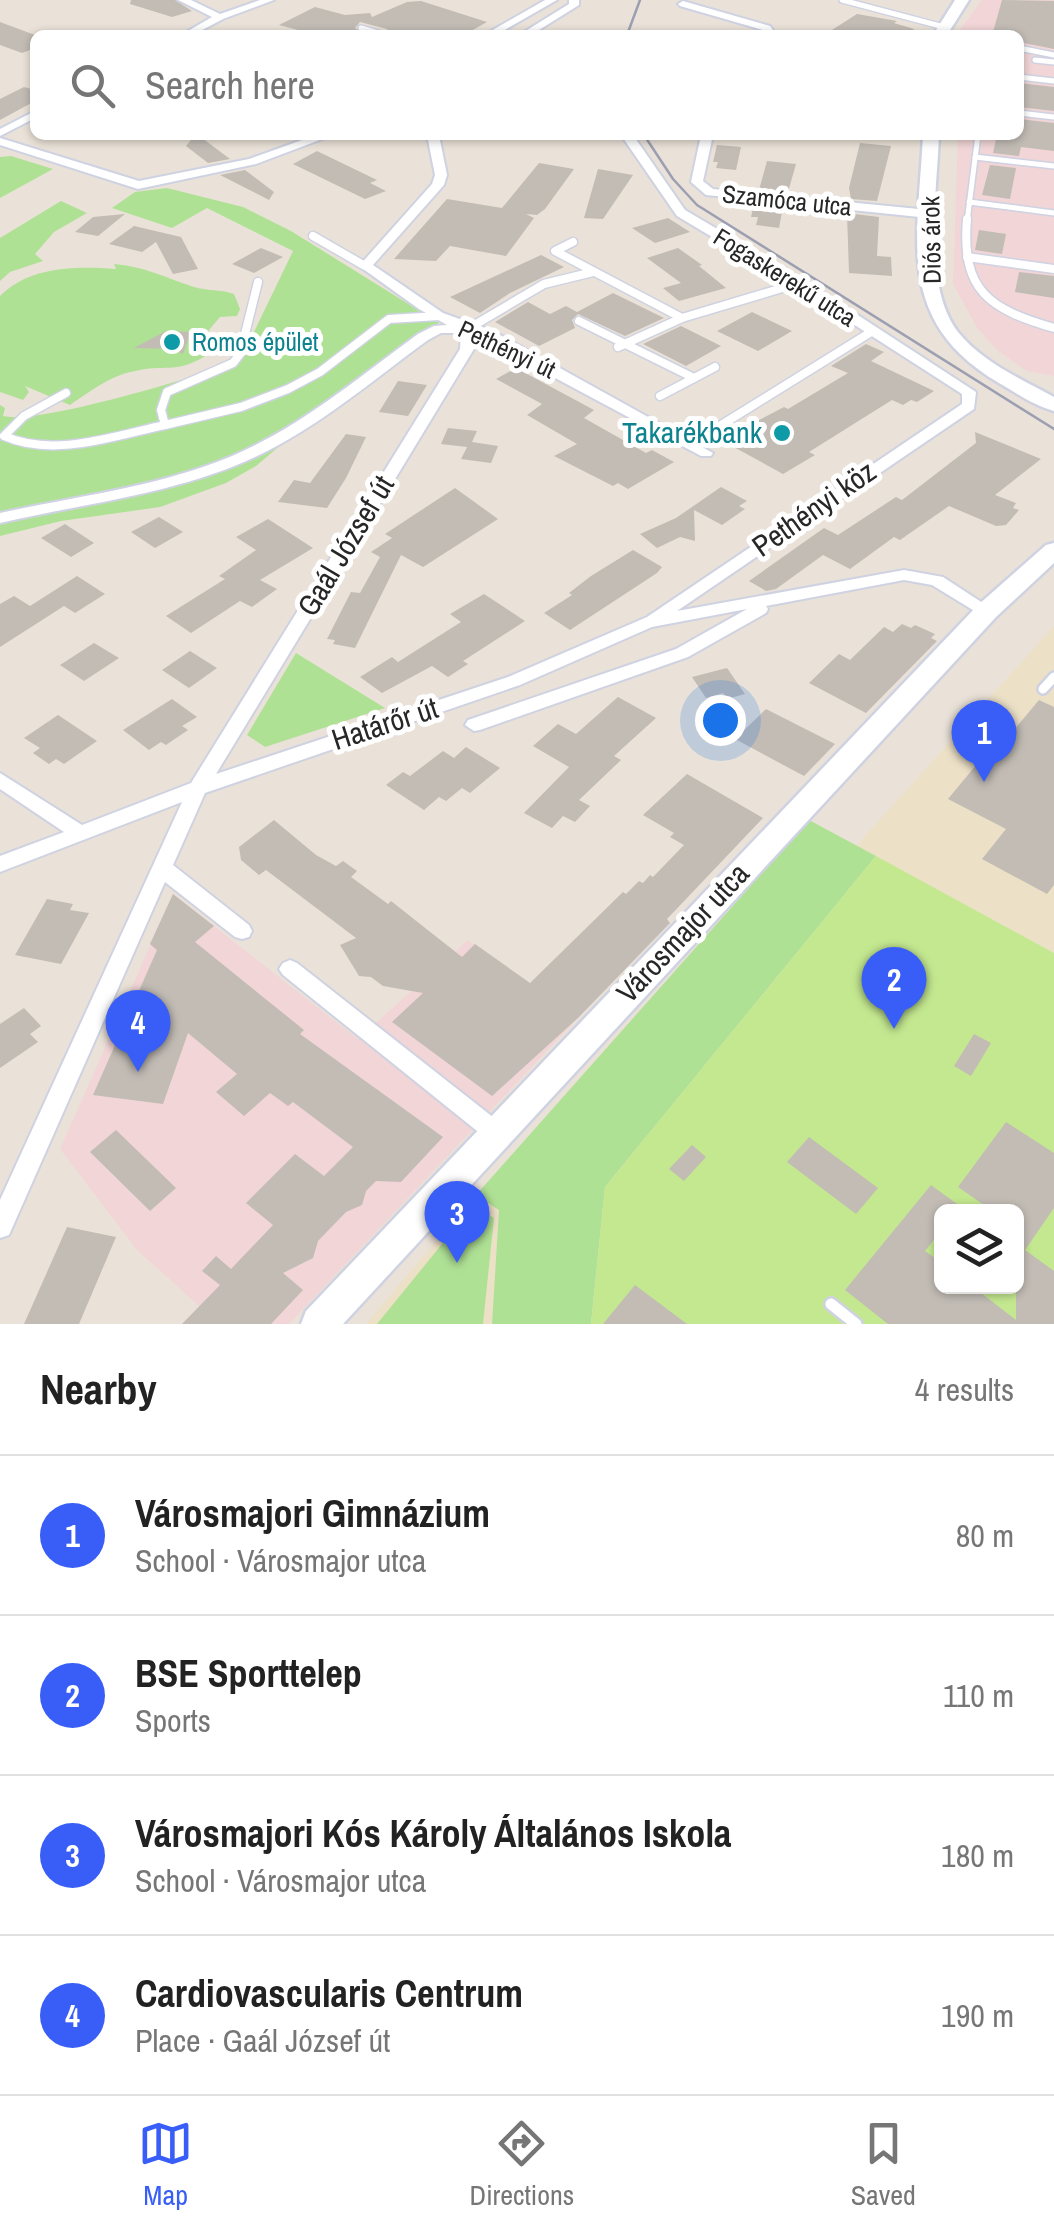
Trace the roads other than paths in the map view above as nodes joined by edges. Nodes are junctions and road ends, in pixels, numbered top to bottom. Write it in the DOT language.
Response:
graph roads {
  1 [pos="183,0"];
  2 [pos="269,0"];
  3 [pos="552,0"];
  4 [pos="842,0"];
  5 [pos="962,0"];
  6 [pos="569,2"];
  7 [pos="682,4"];
  8 [pos="220,17"];
  9 [pos="361,28"];
  10 [pos="195,30"];
  11 [pos="368,30"];
  12 [pos="497,30"];
  13 [pos="531,30"];
  14 [pos="769,30"];
  15 [pos="939,30"];
  16 [pos="943,30"];
  17 [pos="1024,49"];
  18 [pos="1054,58"];
  19 [pos="1036,60"];
  20 [pos="1024,78"];
  21 [pos="1054,81"];
  22 [pos="1024,114"];
  23 [pos="30,117"];
  24 [pos="1054,117"];
  25 [pos="0,133"];
  26 [pos="313,140"];
  27 [pos="434,140"];
  28 [pos="630,140"];
  29 [pos="706,140"];
  30 [pos="932,140"];
  31 [pos="977,140"];
  32 [pos="0,142"];
  33 [pos="975,157"];
  34 [pos="1054,166"];
  35 [pos="970,202"];
  36 [pos="1054,213"];
  37 [pos="929,214"];
  38 [pos="313,236"];
  39 [pos="573,242"];
  40 [pos="967,257"];
  41 [pos="365,266"];
  42 [pos="1054,269"];
  43 [pos="596,272"];
  44 [pos="258,282"];
  45 [pos="799,283"];
  46 [pos="439,316"];
  47 [pos="682,318"];
  48 [pos="579,322"];
  49 [pos="1054,328"];
  50 [pos="466,330"];
  51 [pos="871,332"];
  52 [pos="622,346"];
  53 [pos="715,367"];
  54 [pos="694,378"];
  55 [pos="969,392"];
  56 [pos="66,394"];
  57 [pos="660,396"];
  58 [pos="1052,403"];
  59 [pos="165,425"];
  60 [pos="718,427"];
  61 [pos="706,453"];
  62 [pos="0,518"];
  63 [pos="1054,550"];
  64 [pos="774,602"];
  65 [pos="987,611"];
  66 [pos="648,622"];
  67 [pos="1054,677"];
  68 [pos="1043,689"];
  69 [pos="474,725"];
  70 [pos="0,780"];
  71 [pos="198,790"];
  72 [pos="80,833"];
  73 [pos="0,864"];
  74 [pos="161,867"];
  75 [pos="242,931"];
  76 [pos="290,968"];
  77 [pos="494,1132"];
  78 [pos="0,1227"];
  79 [pos="831,1304"];
  80 [pos="319,1324"];
  81 [pos="856,1324"];
  1 -- 8 [label="street"];
  2 -- 8 [label="street"];
  3 -- 12 [label="street"];
  4 -- 15 [label="lane"];
  5 -- 16 [label="street"];
  6 -- 13 [label="street"];
  7 -- 14 [label="street"];
  8 -- 10 [label="street"];
  9 -- 11 [label="lane"];
  17 -- 18 [label="lane"];
  18 -- 19 [label="lane"];
  20 -- 21 [label="lane"];
  22 -- 24 [label="lane"];
  23 -- 25 [label="street"];
  26 -- 32 [label="street"];
  27 -- 41 [label="street"];
  28 -- 45 [label="street, Fogaskerekű utca"];
  29 -- 37 [label="street, Szamóca utca"];
  30 -- 37 [label="street, Diós árok"];
  31 -- 33 [label="lane"];
  33 -- 34 [label="lane"];
  33 -- 35 [label="lane"];
  35 -- 36 [label="lane"];
  35 -- 40 [label="lane"];
  37 -- 58 [label="street, Diós árok"];
  38 -- 41 [label="lane, Pethényi út"];
  39 -- 43 [label="lane"];
  40 -- 42 [label="lane"];
  40 -- 49 [label="lane"];
  41 -- 46 [label="street, Pethényi út"];
  43 -- 47 [label="lane"];
  43 -- 50 [label="lane"];
  44 -- 59 [label="lane"];
  45 -- 47 [label="lane"];
  45 -- 51 [label="street, Fogaskerekű utca"];
  46 -- 50 [label="street, Pethényi út"];
  46 -- 59 [label="lane"];
  47 -- 52 [label="lane"];
  48 -- 52 [label="lane"];
  50 -- 61 [label="street, Pethényi út"];
  50 -- 62 [label="street"];
  50 -- 71 [label="street, Gaál József út"];
  51 -- 55 [label="street, Fogaskerekű utca"];
  51 -- 60 [label="lane"];
  52 -- 54 [label="lane"];
  53 -- 54 [label="lane"];
  54 -- 57 [label="lane"];
  55 -- 66 [label="street, Pethényi köz"];
  56 -- 59 [label="lane"];
  63 -- 65 [label="street, Városmajor utca"];
  64 -- 65 [label="street, Határőr út"];
  64 -- 66 [label="street, Határőr út"];
  64 -- 69 [label="street, Határőr út"];
  65 -- 77 [label="street, Városmajor utca"];
  66 -- 71 [label="street, Határőr út"];
  67 -- 68 [label="lane"];
  70 -- 72 [label="street"];
  71 -- 72 [label="street, Határőr út"];
  71 -- 74 [label="street, Gaál József út"];
  72 -- 73 [label="street, Határőr út"];
  74 -- 75 [label="street"];
  74 -- 78 [label="street, Gaál József út"];
  76 -- 77 [label="street"];
  77 -- 80 [label="street, Városmajor utca"];
  79 -- 81 [label="lane"];
}
